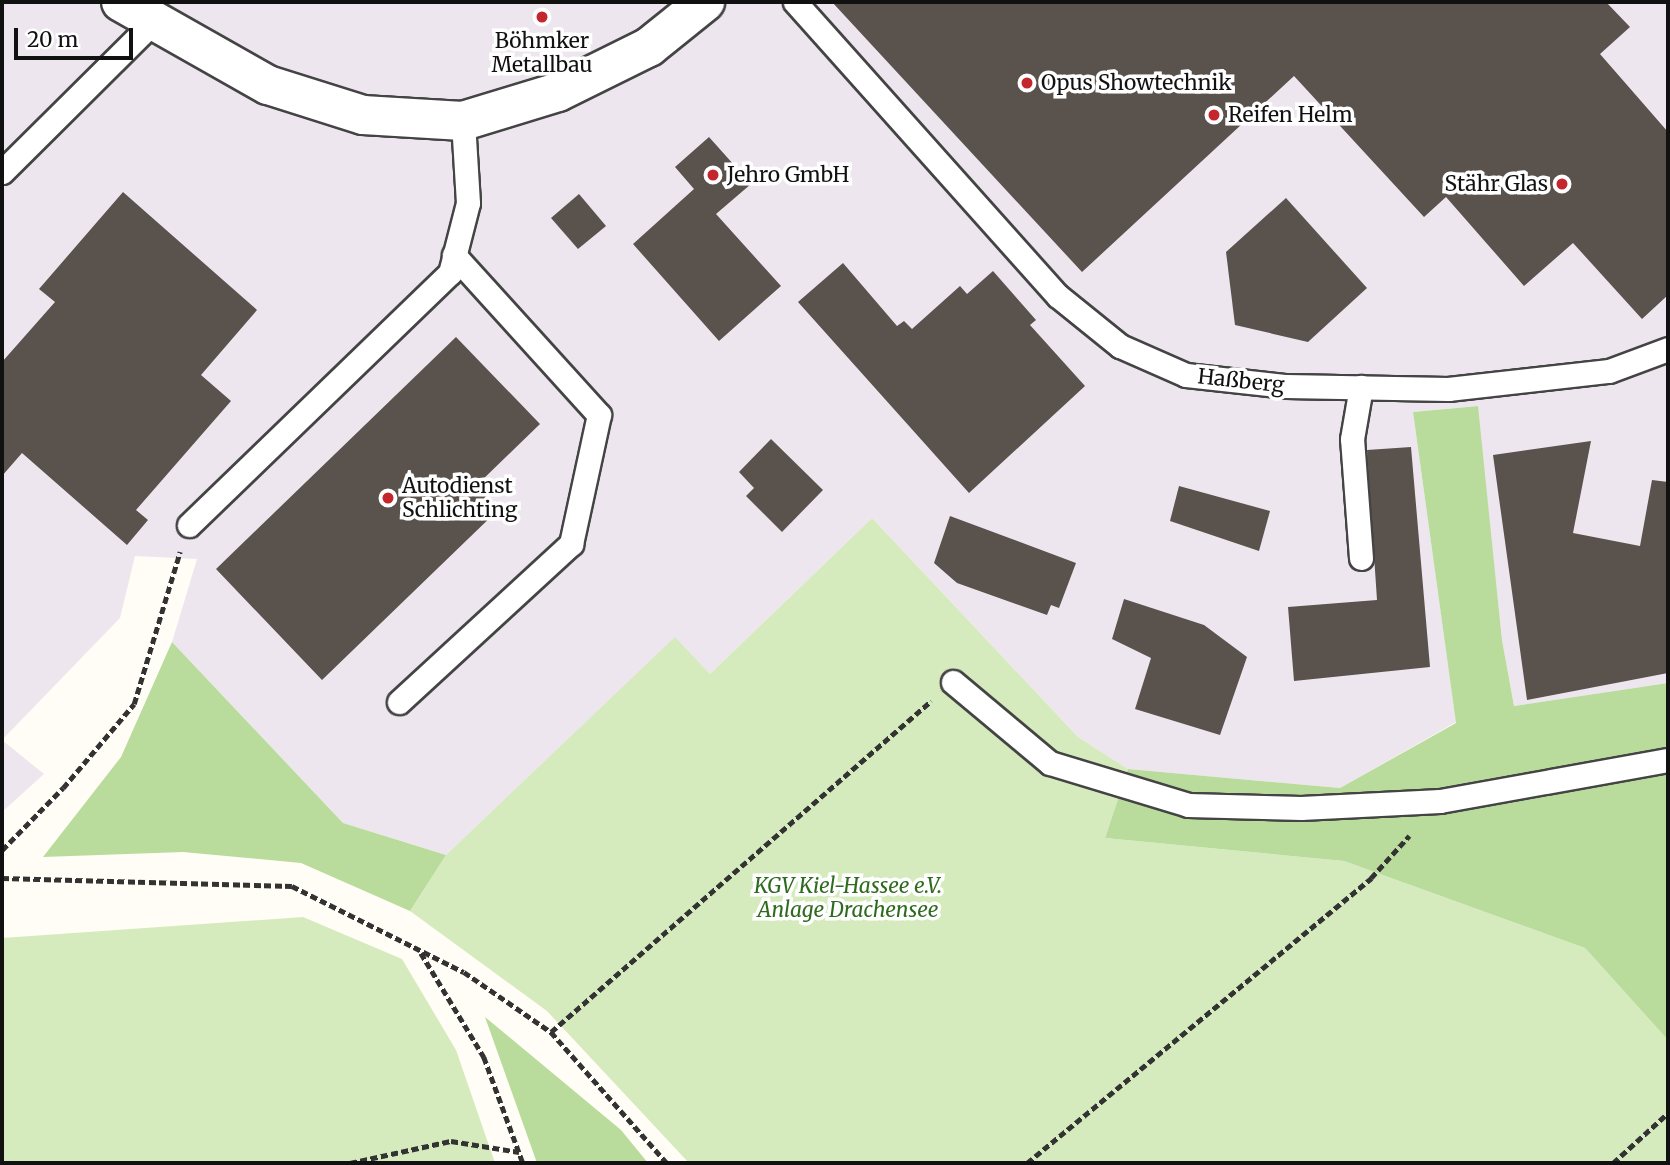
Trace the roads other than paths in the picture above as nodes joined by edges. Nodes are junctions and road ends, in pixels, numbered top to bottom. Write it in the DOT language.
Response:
graph roads {
  1 [pos="121,2"];
  2 [pos="705,2"];
  3 [pos="795,2"];
  4 [pos="153,22"];
  5 [pos="463,121"];
  6 [pos="2,172"];
  7 [pos="454,255"];
  8 [pos="1668,349"];
  9 [pos="1361,387"];
  10 [pos="189,525"];
  11 [pos="1360,558"];
  12 [pos="953,682"];
  13 [pos="399,702"];
  14 [pos="1668,760"];
  1 -- 4 [label="street"];
  2 -- 5 [label="street"];
  3 -- 9 [label="lane, Haßberg"];
  4 -- 5 [label="street"];
  4 -- 6 [label="lane"];
  5 -- 7 [label="lane"];
  7 -- 10 [label="lane"];
  7 -- 13 [label="lane"];
  8 -- 9 [label="lane, Haßberg"];
  9 -- 11 [label="lane"];
  12 -- 14 [label="lane"];
}
